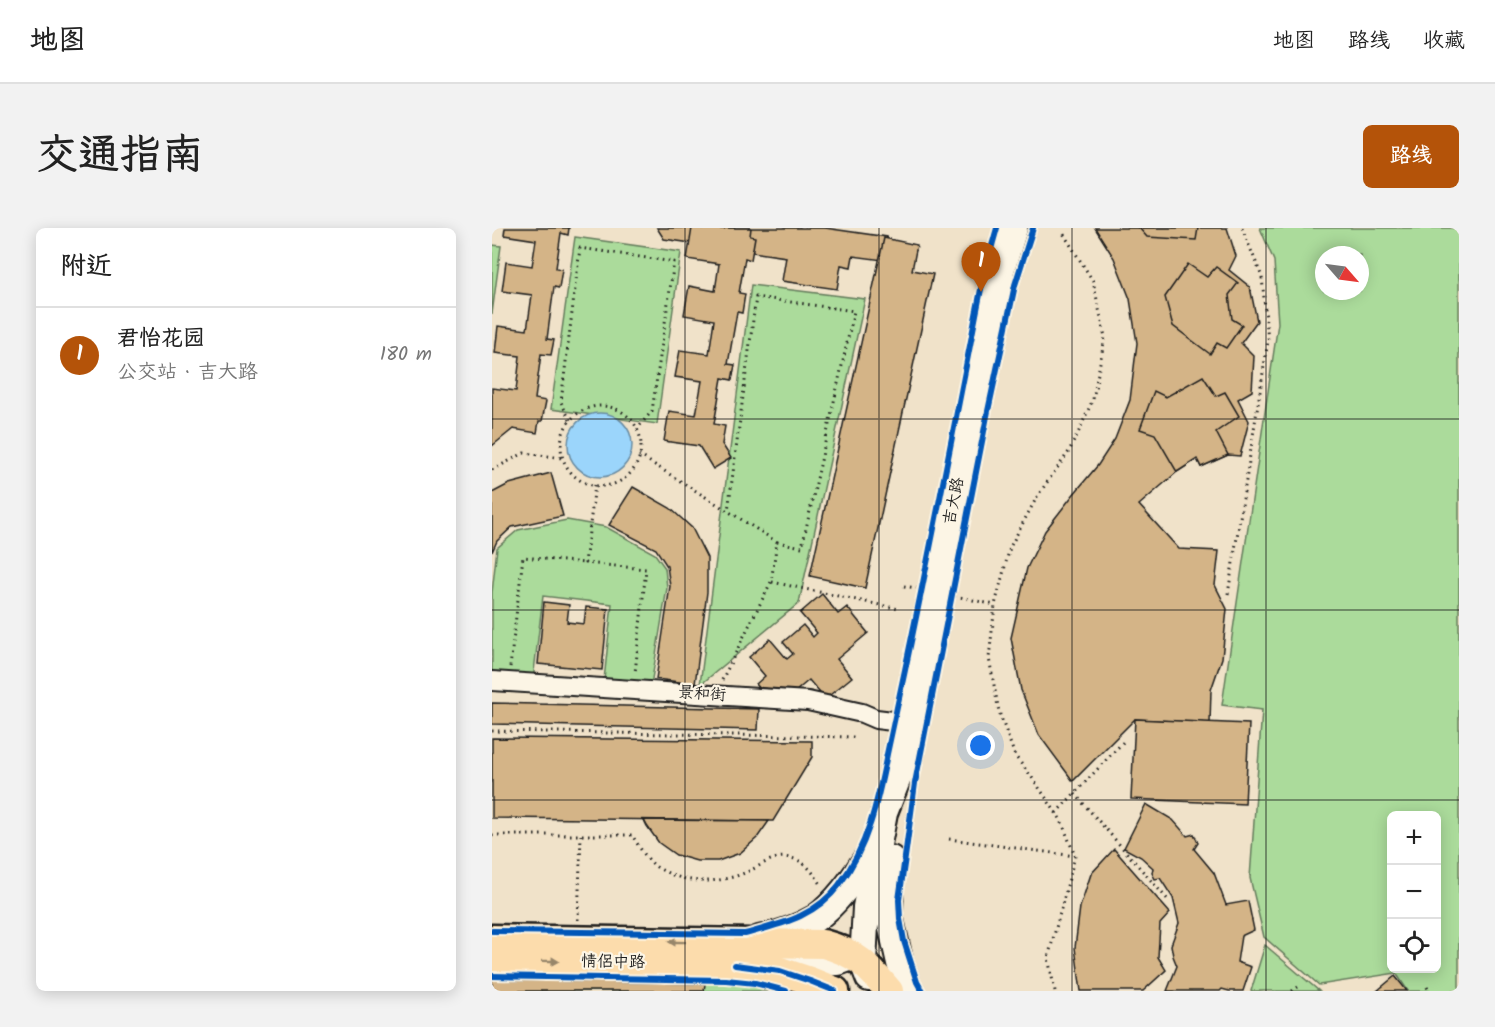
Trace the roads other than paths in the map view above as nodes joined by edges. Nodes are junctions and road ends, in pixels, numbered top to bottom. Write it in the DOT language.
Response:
graph roads {
  1 [pos="1014,228"];
  2 [pos="500,681"];
  3 [pos="909,723"];
  4 [pos="886,848"];
  5 [pos="492,939"];
  6 [pos="735,954"];
  7 [pos="860,955"];
  8 [pos="492,960"];
  9 [pos="835,991"];
  10 [pos="874,991"];
  11 [pos="889,991"];
  12 [pos="909,991"];
  1 -- 3 [label="main road, 吉大路"];
  2 -- 3 [label="street, 景和街"];
  3 -- 4 [label="main road, 吉大路"];
  4 -- 6 [label="main road"];
  4 -- 7 [label="main road"];
  4 -- 12 [label="main road"];
  6 -- 5 [label="highway, 情侣中路, one-way"];
  6 -- 7 [label="highway, 情侣中路"];
  8 -- 6 [label="highway, 情侣中路, one-way"];
  6 -- 9 [label="highway"];
  7 -- 10 [label="main road"];
  7 -- 11 [label="highway, 情侣中路"];
}
